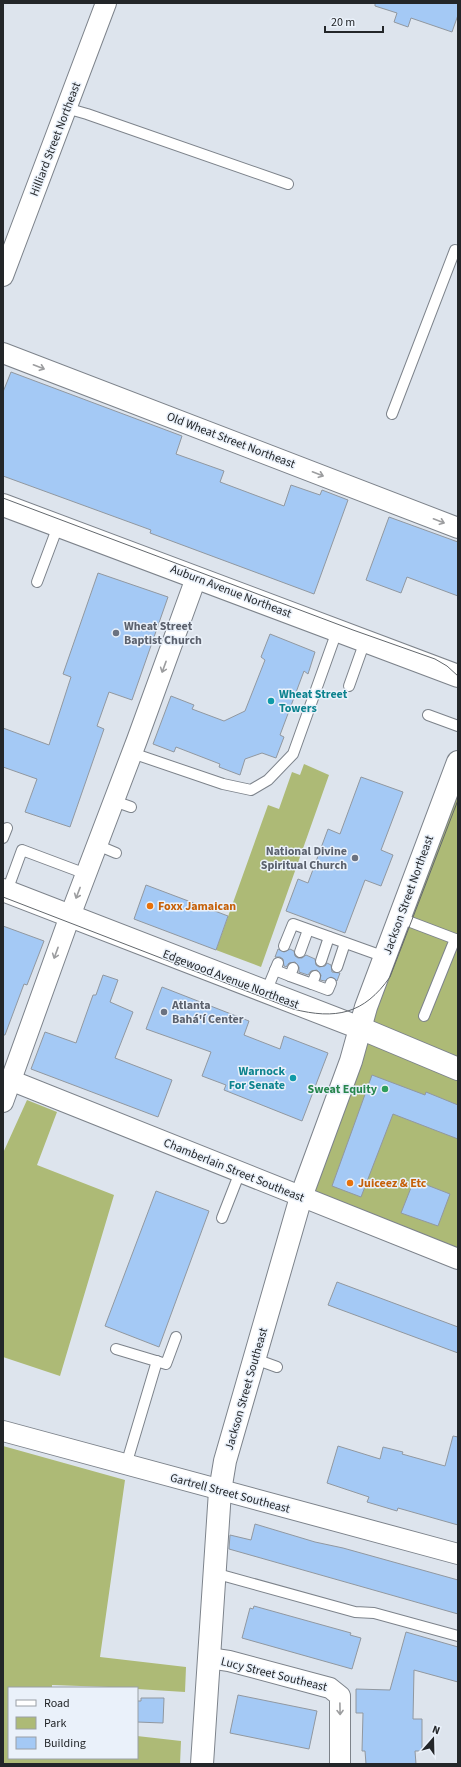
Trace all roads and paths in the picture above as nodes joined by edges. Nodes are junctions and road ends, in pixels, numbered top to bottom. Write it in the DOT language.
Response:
graph roads {
  1 [pos="106,3"];
  2 [pos="66,108"];
  3 [pos="288,184"];
  4 [pos="457,248"];
  5 [pos="3,276"];
  6 [pos="3,353"];
  7 [pos="392,414"];
  8 [pos="3,505"];
  9 [pos="58,526"];
  10 [pos="458,528"];
  11 [pos="196,578"];
  12 [pos="37,582"];
  13 [pos="337,631"];
  14 [pos="365,641"];
  15 [pos="458,676"];
  16 [pos="349,686"];
  17 [pos="428,715"];
  18 [pos="458,726"];
  19 [pos="132,753"];
  20 [pos="458,762"];
  21 [pos="7,828"];
  22 [pos="3,838"];
  23 [pos="97,845"];
  24 [pos="116,852"];
  25 [pos="86,874"];
  26 [pos="5,890"];
  27 [pos="70,916"];
  28 [pos="400,918"];
  29 [pos="308,930"];
  30 [pos="329,937"];
  31 [pos="457,940"];
  32 [pos="345,943"];
  33 [pos="284,946"];
  34 [pos="300,952"];
  35 [pos="385,957"];
  36 [pos="321,961"];
  37 [pos="337,966"];
  38 [pos="331,983"];
  39 [pos="266,992"];
  40 [pos="424,1016"];
  41 [pos="360,1028"];
  42 [pos="458,1069"];
  43 [pos="10,1080"];
  44 [pos="3,1102"];
  45 [pos="240,1172"];
  46 [pos="301,1197"];
  47 [pos="222,1218"];
  48 [pos="458,1259"];
  49 [pos="176,1337"];
  50 [pos="116,1349"];
  51 [pos="254,1359"];
  52 [pos="157,1361"];
  53 [pos="277,1367"];
  54 [pos="3,1431"];
  55 [pos="126,1465"];
  56 [pos="220,1491"];
  57 [pos="458,1554"];
  58 [pos="214,1573"];
  59 [pos="458,1636"];
  60 [pos="209,1658"];
  61 [pos="202,1764"];
  62 [pos="340,1764"];
  1 -- 2 [label="street, Hilliard Street Northeast"];
  2 -- 3 [label="lane"];
  2 -- 5 [label="street, Hilliard Street Northeast"];
  4 -- 7 [label="lane"];
  6 -- 10 [label="street, Old Wheat Street Northeast, one-way"];
  8 -- 9 [label="street, Auburn Avenue Northeast"];
  9 -- 11 [label="street, Auburn Avenue Northeast"];
  9 -- 12 [label="lane"];
  11 -- 13 [label="street, Auburn Avenue Northeast"];
  11 -- 19 [label="street, one-way"];
  13 -- 14 [label="street, Auburn Avenue Northeast"];
  13 -- 19 [label="lane"];
  14 -- 15 [label="street, Auburn Avenue Northeast"];
  14 -- 16 [label="lane"];
  17 -- 18 [label="lane"];
  19 -- 23 [label="street"];
  20 -- 28 [label="street, Jackson Street Northeast"];
  21 -- 22 [label="lane"];
  23 -- 24 [label="lane"];
  23 -- 25 [label="street"];
  25 -- 26 [label="lane"];
  25 -- 27 [label="street, one-way"];
  26 -- 27 [label="street, Edgewood Avenue Northeast"];
  27 -- 39 [label="street, Edgewood Avenue Northeast"];
  27 -- 43 [label="street, one-way"];
  28 -- 31 [label="lane"];
  28 -- 35 [label="street, Jackson Street Northeast"];
  29 -- 30 [label="lane"];
  29 -- 33 [label="lane"];
  29 -- 34 [label="lane"];
  30 -- 32 [label="lane"];
  30 -- 36 [label="lane"];
  31 -- 40 [label="lane"];
  32 -- 35 [label="lane"];
  32 -- 37 [label="lane"];
  35 -- 41 [label="street, Jackson Street Northeast"];
  38 -- 39 [label="lane"];
  39 -- 41 [label="street, Edgewood Avenue Northeast"];
  41 -- 42 [label="street, Edgewood Avenue Northeast"];
  41 -- 46 [label="street, Jackson Street Southeast"];
  43 -- 44 [label="street"];
  43 -- 45 [label="street, Chamberlain Street Southeast"];
  45 -- 46 [label="street, Chamberlain Street Southeast"];
  45 -- 47 [label="lane"];
  46 -- 48 [label="street, Chamberlain Street Southeast"];
  46 -- 51 [label="street, Jackson Street Southeast"];
  49 -- 52 [label="lane"];
  50 -- 52 [label="lane"];
  51 -- 53 [label="lane"];
  51 -- 56 [label="street, Jackson Street Southeast"];
  52 -- 55 [label="lane"];
  54 -- 55 [label="street, Gartrell Street Southeast"];
  55 -- 56 [label="street, Gartrell Street Southeast"];
  56 -- 57 [label="street, Gartrell Street Southeast"];
  56 -- 58 [label="street, Jackson Street Southeast"];
  58 -- 59 [label="lane"];
  58 -- 60 [label="street, Jackson Street Southeast"];
  60 -- 61 [label="street, Jackson Street Southeast"];
  60 -- 62 [label="street, Lucy Street Southeast, one-way"];
}
